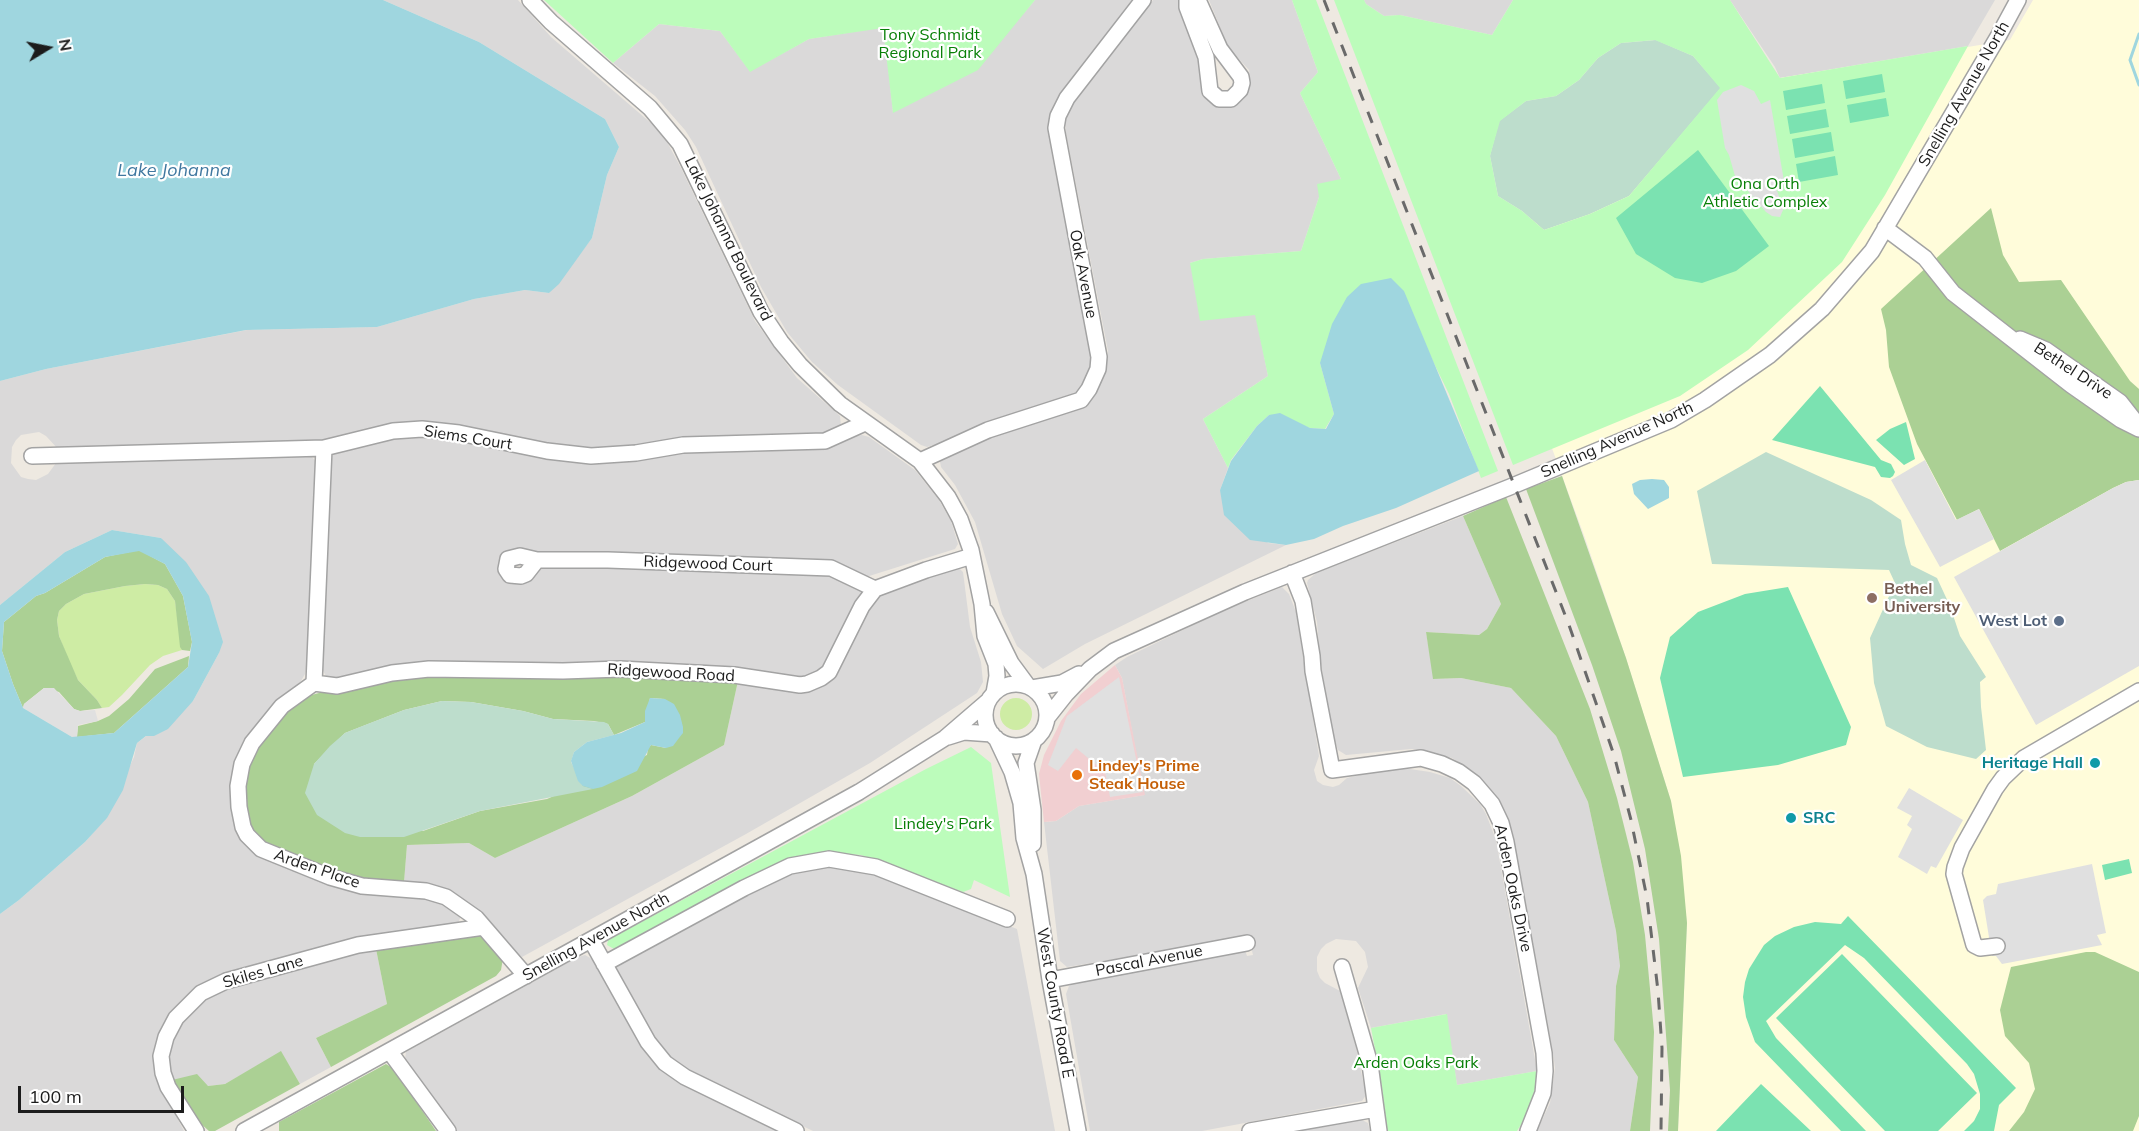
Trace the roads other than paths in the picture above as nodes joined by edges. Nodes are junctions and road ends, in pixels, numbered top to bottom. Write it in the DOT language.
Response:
graph roads {
  1 [pos="530,0"];
  2 [pos="1143,0"];
  3 [pos="1187,0"];
  4 [pos="1198,0"];
  5 [pos="2018,0"];
  6 [pos="1885,228"];
  7 [pos="865,423"];
  8 [pos="2139,427"];
  9 [pos="324,448"];
  10 [pos="32,456"];
  11 [pos="920,461"];
  12 [pos="972,556"];
  13 [pos="537,560"];
  14 [pos="1292,573"];
  15 [pos="874,589"];
  16 [pos="982,604"];
  17 [pos="1090,669"];
  18 [pos="314,683"];
  19 [pos="1030,687"];
  20 [pos="2139,691"];
  21 [pos="991,697"];
  22 [pos="1047,718"];
  23 [pos="994,736"];
  24 [pos="945,738"];
  25 [pos="1034,740"];
  26 [pos="1034,874"];
  27 [pos="1007,919"];
  28 [pos="484,927"];
  29 [pos="591,940"];
  30 [pos="1247,943"];
  31 [pos="1996,946"];
  32 [pos="604,964"];
  33 [pos="1342,967"];
  34 [pos="526,976"];
  35 [pos="1050,980"];
  36 [pos="390,1052"];
  37 [pos="1376,1109"];
  38 [pos="263,1127"];
  39 [pos="196,1131"];
  40 [pos="244,1131"];
  41 [pos="448,1131"];
  42 [pos="796,1131"];
  43 [pos="1078,1131"];
  44 [pos="1250,1131"];
  45 [pos="1379,1131"];
  46 [pos="1528,1131"];
  1 -- 7 [label="street, Lake Johanna Boulevard"];
  2 -- 11 [label="street, Oak Avenue"];
  3 -- 4 [label="street"];
  5 -- 6 [label="street, Snelling Avenue North"];
  6 -- 8 [label="street, Bethel Drive"];
  6 -- 14 [label="street, Snelling Avenue North"];
  7 -- 9 [label="street, Siems Court"];
  7 -- 11 [label="street, Lake Johanna Boulevard"];
  9 -- 10 [label="street, Siems Court"];
  9 -- 18 [label="street"];
  11 -- 12 [label="street, Lake Johanna Boulevard"];
  12 -- 15 [label="street"];
  12 -- 16 [label="street, Lake Johanna Boulevard"];
  13 -- 15 [label="street, Ridgewood Court"];
  14 -- 17 [label="street, Snelling Avenue North"];
  14 -- 46 [label="street, Arden Oaks Drive"];
  15 -- 18 [label="street, Ridgewood Road"];
  16 -- 19 [label="street, Lake Johanna Boulevard"];
  16 -- 21 [label="street, Lake Johanna Boulevard"];
  17 -- 19 [label="street, Snelling Avenue North"];
  17 -- 22 [label="street, Snelling Avenue North"];
  18 -- 28 [label="street, Arden Place"];
  19 -- 21 [label="street"];
  19 -- 22 [label="street"];
  20 -- 31 [label="street"];
  21 -- 23 [label="street"];
  21 -- 24 [label="street, Snelling Avenue North"];
  22 -- 25 [label="street"];
  23 -- 24 [label="street, Snelling Avenue North"];
  23 -- 25 [label="street"];
  23 -- 26 [label="street, West County Road E"];
  24 -- 29 [label="street, Snelling Avenue North"];
  25 -- 26 [label="street, West County Road E"];
  26 -- 35 [label="street, West County Road E"];
  27 -- 32 [label="street, Snelling Avenue North"];
  28 -- 34 [label="street, Arden Place"];
  28 -- 39 [label="street, Skiles Lane"];
  29 -- 32 [label="street"];
  29 -- 34 [label="street, Snelling Avenue North"];
  30 -- 35 [label="street, Pascal Avenue"];
  32 -- 42 [label="street"];
  33 -- 37 [label="street"];
  34 -- 36 [label="street, Snelling Avenue North"];
  35 -- 43 [label="street, West County Road E"];
  36 -- 38 [label="street, Snelling Avenue North"];
  36 -- 41 [label="street"];
  37 -- 44 [label="street"];
  37 -- 45 [label="street"];
  38 -- 40 [label="street, Snelling Avenue North"];
}
